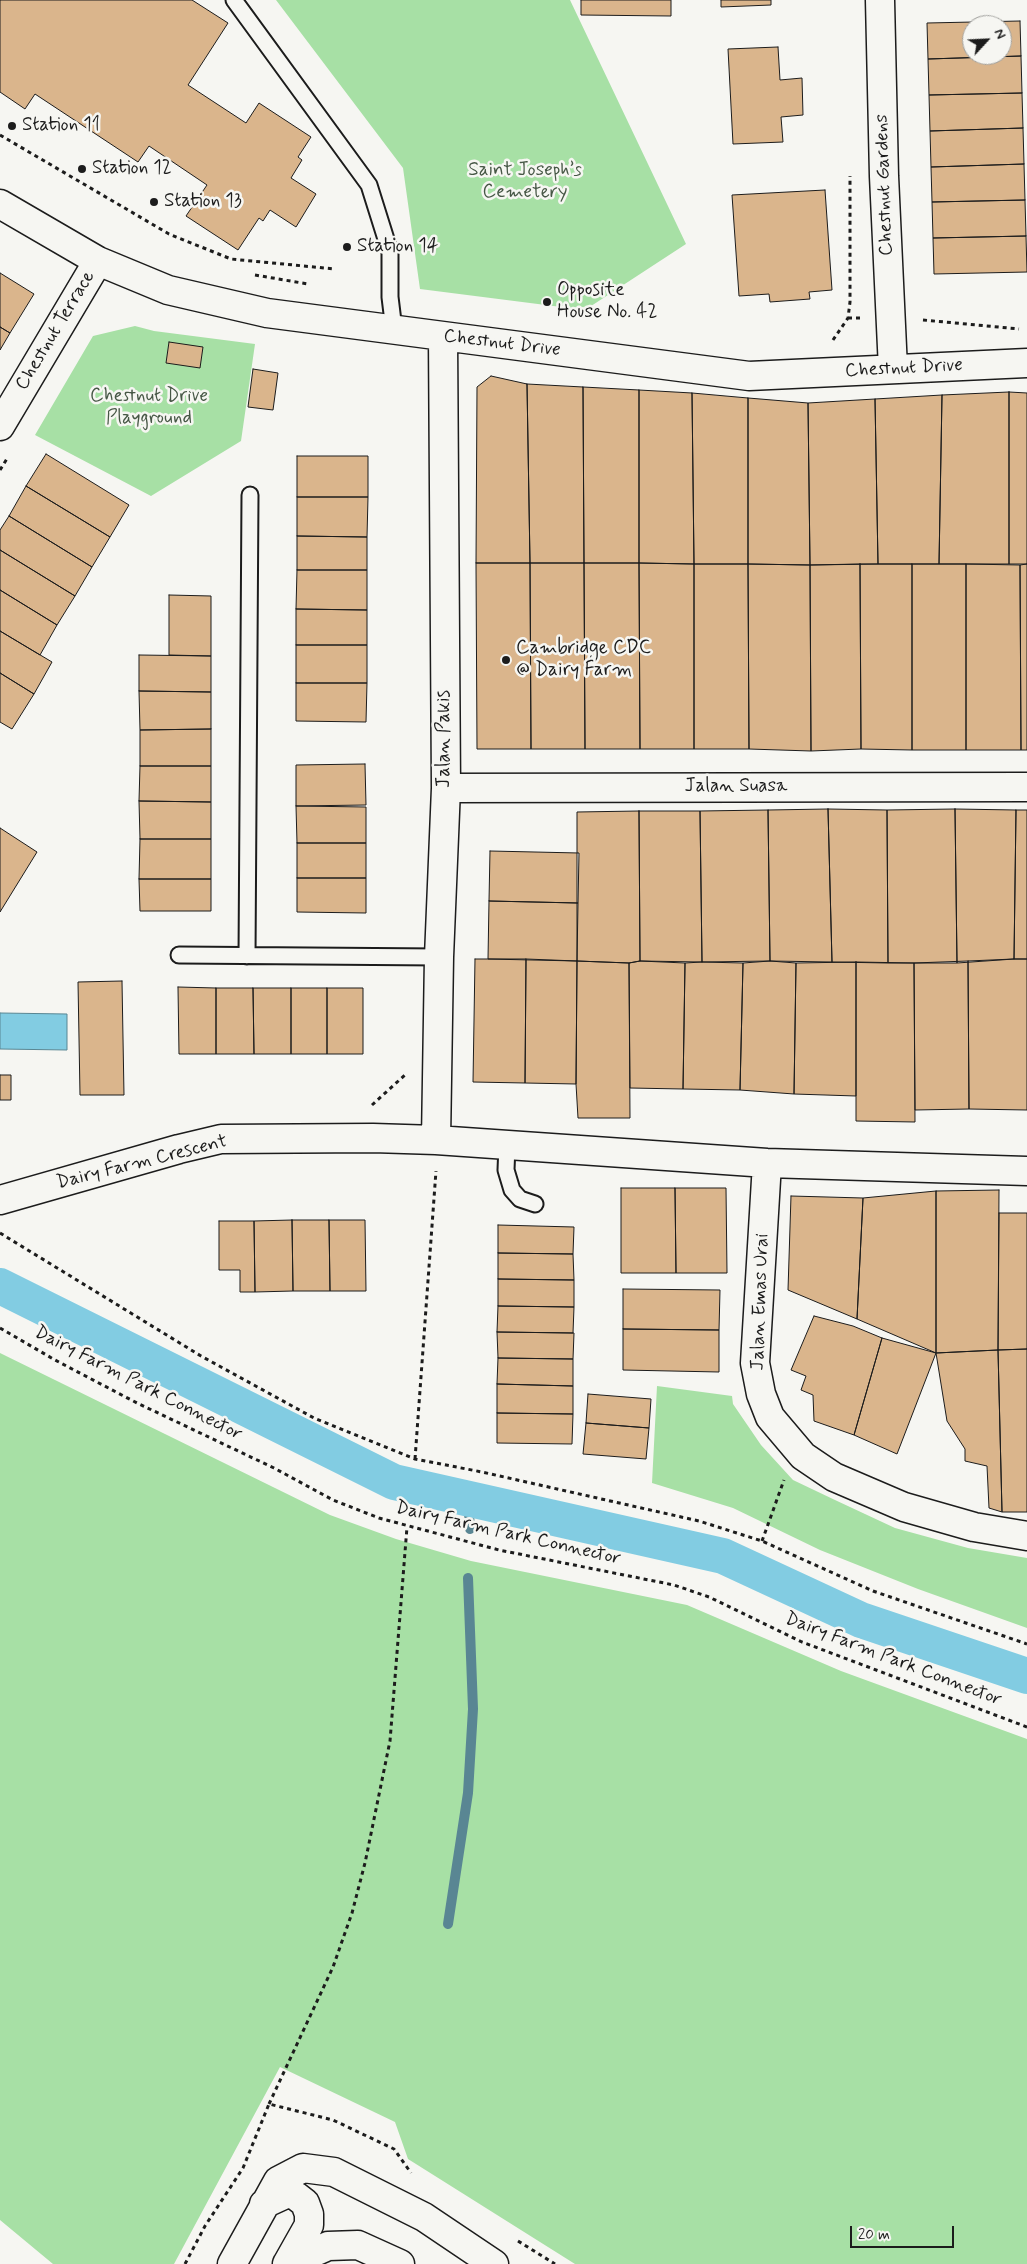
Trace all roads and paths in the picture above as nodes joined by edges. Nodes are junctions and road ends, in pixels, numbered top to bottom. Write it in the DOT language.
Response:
graph roads {
  1 [pos="234,0"];
  2 [pos="880,0"];
  3 [pos="0,135"];
  4 [pos="850,174"];
  5 [pos="0,204"];
  6 [pos="98,261"];
  7 [pos="335,269"];
  8 [pos="248,274"];
  9 [pos="312,284"];
  10 [pos="917,319"];
  11 [pos="394,330"];
  12 [pos="1027,330"];
  13 [pos="443,337"];
  14 [pos="832,342"];
  15 [pos="1027,363"];
  16 [pos="893,369"];
  17 [pos="0,426"];
  18 [pos="10,453"];
  19 [pos="0,470"];
  20 [pos="250,495"];
  21 [pos="1027,787"];
  22 [pos="446,788"];
  23 [pos="179,955"];
  24 [pos="246,956"];
  25 [pos="439,957"];
  26 [pos="410,1070"];
  27 [pos="374,1105"];
  28 [pos="436,1140"];
  29 [pos="507,1145"];
  30 [pos="767,1163"];
  31 [pos="436,1169"];
  32 [pos="1027,1171"];
  33 [pos="0,1200"];
  34 [pos="535,1204"];
  35 [pos="0,1234"];
  36 [pos="0,1328"];
  37 [pos="414,1459"];
  38 [pos="786,1474"];
  39 [pos="407,1526"];
  40 [pos="1027,1536"];
  41 [pos="762,1541"];
  42 [pos="1027,1644"];
  43 [pos="1027,1727"];
  44 [pos="269,2104"];
  45 [pos="264,2204"];
  46 [pos="232,2264"];
  47 [pos="287,2264"];
  48 [pos="400,2264"];
  49 [pos="494,2264"];
  1 -- 11 [label="lane"];
  2 -- 16 [label="street, Chestnut Gardens"];
  3 -- 7 [label="path"];
  4 -- 14 [label="path"];
  5 -- 6 [label="street, Chestnut Drive"];
  6 -- 11 [label="street, Chestnut Drive"];
  6 -- 17 [label="street, Chestnut Terrace"];
  8 -- 9 [label="path"];
  10 -- 12 [label="path"];
  11 -- 13 [label="street, Chestnut Drive"];
  13 -- 16 [label="street, Chestnut Drive"];
  13 -- 22 [label="street, Jalan Pakis"];
  15 -- 16 [label="street, Chestnut Drive"];
  18 -- 19 [label="path"];
  20 -- 24 [label="lane"];
  21 -- 22 [label="street, Jalan Suasa"];
  22 -- 25 [label="street, Jalan Pakis"];
  23 -- 24 [label="lane"];
  24 -- 25 [label="lane"];
  25 -- 28 [label="street, Jalan Pakis"];
  26 -- 27 [label="path"];
  28 -- 29 [label="street"];
  28 -- 33 [label="street, Dairy Farm Crescent"];
  29 -- 30 [label="street"];
  29 -- 34 [label="lane"];
  30 -- 32 [label="street"];
  30 -- 40 [label="street, Jalan Emas Urai"];
  31 -- 37 [label="path"];
  35 -- 37 [label="path"];
  36 -- 39 [label="path, Dairy Farm Park Connector"];
  37 -- 41 [label="path"];
  38 -- 41 [label="path"];
  39 -- 43 [label="path, Dairy Farm Park Connector"];
  39 -- 44 [label="path"];
  41 -- 42 [label="path"];
  45 -- 46 [label="street"];
  45 -- 47 [label="street"];
  45 -- 49 [label="street"];
  47 -- 48 [label="street"];
}
